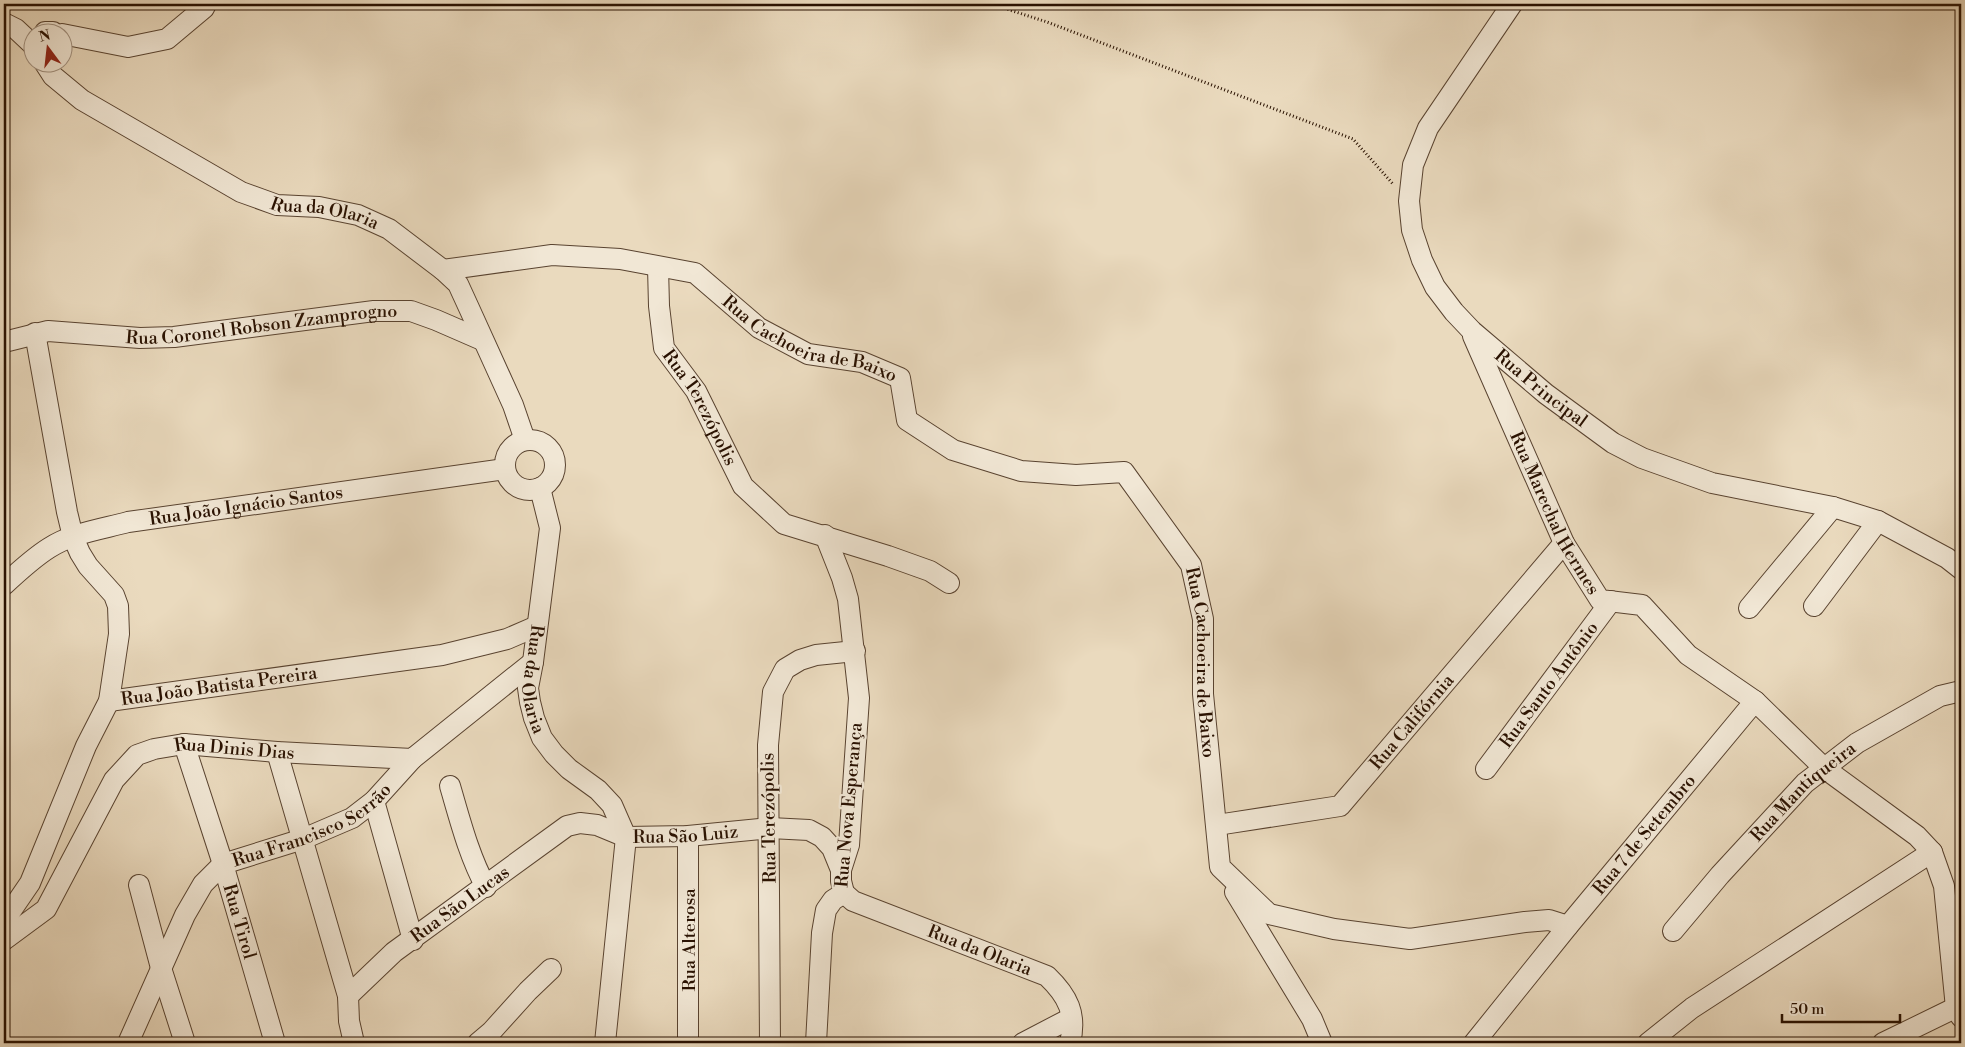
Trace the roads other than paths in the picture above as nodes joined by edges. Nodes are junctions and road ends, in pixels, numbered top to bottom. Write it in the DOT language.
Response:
graph roads {
  1 [pos="206,4"];
  2 [pos="1512,4"];
  3 [pos="4,23"];
  4 [pos="22,35"];
  5 [pos="72,36"];
  6 [pos="50,72"];
  7 [pos="658,266"];
  8 [pos="443,270"];
  9 [pos="1472,331"];
  10 [pos="35,333"];
  11 [pos="482,340"];
  12 [pos="4,342"];
  13 [pos="525,440"];
  14 [pos="505,469"];
  15 [pos="540,488"];
  16 [pos="1833,507"];
  17 [pos="1878,521"];
  18 [pos="825,535"];
  19 [pos="73,537"];
  20 [pos="1564,543"];
  21 [pos="1961,569"];
  22 [pos="948,583"];
  23 [pos="4,585"];
  24 [pos="1611,601"];
  25 [pos="1814,606"];
  26 [pos="1749,608"];
  27 [pos="537,626"];
  28 [pos="855,651"];
  29 [pos="533,662"];
  30 [pos="1961,691"];
  31 [pos="109,701"];
  32 [pos="1755,701"];
  33 [pos="184,744"];
  34 [pos="277,752"];
  35 [pos="412,759"];
  36 [pos="1824,768"];
  37 [pos="1486,769"];
  38 [pos="450,786"];
  39 [pos="374,801"];
  40 [pos="1217,825"];
  41 [pos="770,828"];
  42 [pos="688,836"];
  43 [pos="626,837"];
  44 [pos="303,839"];
  45 [pos="1932,852"];
  46 [pos="223,864"];
  47 [pos="1220,867"];
  48 [pos="841,870"];
  49 [pos="139,885"];
  50 [pos="486,887"];
  51 [pos="844,893"];
  52 [pos="4,921"];
  53 [pos="1568,926"];
  54 [pos="1673,931"];
  55 [pos="4,940"];
  56 [pos="413,940"];
  57 [pos="161,968"];
  58 [pos="551,969"];
  59 [pos="348,996"];
  60 [pos="1960,1010"];
  61 [pos="1072,1018"];
  62 [pos="128,1043"];
  63 [pos="185,1043"];
  64 [pos="275,1043"];
  65 [pos="354,1043"];
  66 [pos="478,1043"];
  67 [pos="605,1043"];
  68 [pos="688,1043"];
  69 [pos="770,1043"];
  70 [pos="816,1043"];
  71 [pos="1023,1043"];
  72 [pos="1070,1043"];
  73 [pos="1322,1043"];
  74 [pos="1474,1043"];
  75 [pos="1648,1043"];
  76 [pos="1883,1043"];
  1 -- 5 [label="street"];
  2 -- 9 [label="street, Rua Principal"];
  3 -- 4 [label="street"];
  6 -- 8 [label="street, Rua da Olaria"];
  7 -- 8 [label="street"];
  7 -- 18 [label="street, Rua Terezópolis"];
  7 -- 40 [label="street, Rua Cachoeira de Baixo"];
  8 -- 11 [label="street, Rua da Olaria"];
  9 -- 16 [label="street, Rua Principal"];
  9 -- 20 [label="street, Rua Marechal Hermes"];
  10 -- 11 [label="street, Rua Coronel Robson Zzamprogno"];
  10 -- 12 [label="street, Rua Coronel Robson Zzamprogno"];
  10 -- 19 [label="street"];
  11 -- 13 [label="street, Rua da Olaria"];
  13 -- 14 [label="street"];
  13 -- 15 [label="street"];
  14 -- 15 [label="street"];
  14 -- 19 [label="street, Rua João Ignácio Santos"];
  15 -- 27 [label="street, Rua da Olaria"];
  16 -- 17 [label="street, Rua Principal"];
  16 -- 26 [label="street"];
  17 -- 21 [label="street, Rua Principal"];
  17 -- 25 [label="street"];
  18 -- 22 [label="street, Rua Terezópolis"];
  18 -- 28 [label="street, Rua Nova Esperança"];
  19 -- 23 [label="street, Rua João Ignácio Santos"];
  19 -- 31 [label="street"];
  20 -- 24 [label="street, Rua Marechal Hermes"];
  20 -- 40 [label="street, Rua Califórnia"];
  24 -- 32 [label="street, Rua Marechal Hermes"];
  24 -- 37 [label="street, Rua Santo Antônio"];
  27 -- 29 [label="street, Rua da Olaria"];
  27 -- 31 [label="street, Rua João Batista Pereira"];
  28 -- 41 [label="street, Rua Terezópolis"];
  28 -- 48 [label="street, Rua Nova Esperança"];
  29 -- 35 [label="street"];
  29 -- 43 [label="street, Rua da Olaria"];
  30 -- 36 [label="street, Rua Mantiqueira"];
  31 -- 52 [label="street, Rua João Batista Pereira"];
  32 -- 36 [label="street"];
  32 -- 53 [label="street, Rua 7 de Setembro"];
  33 -- 34 [label="street, Rua Dinis Dias"];
  33 -- 46 [label="street, Rua Tirol"];
  33 -- 55 [label="street, Rua Dinis Dias"];
  34 -- 35 [label="street, Rua Dinis Dias"];
  34 -- 44 [label="street"];
  35 -- 39 [label="street, Rua Francisco Serrão"];
  36 -- 45 [label="street"];
  36 -- 54 [label="street, Rua Mantiqueira"];
  38 -- 50 [label="street"];
  39 -- 44 [label="street, Rua Francisco Serrão"];
  39 -- 56 [label="street"];
  40 -- 47 [label="street, Rua Cachoeira de Baixo"];
  41 -- 42 [label="street, Rua São Luiz"];
  41 -- 48 [label="street, Rua São Luiz"];
  41 -- 69 [label="street, Rua Terezópolis"];
  42 -- 43 [label="street, Rua São Luiz"];
  42 -- 68 [label="street, Rua Alterosa"];
  43 -- 50 [label="street, Rua São Lucas"];
  43 -- 67 [label="street, Rua São Luiz"];
  44 -- 46 [label="street, Rua Francisco Serrão"];
  44 -- 59 [label="street"];
  45 -- 60 [label="street"];
  45 -- 75 [label="street"];
  46 -- 57 [label="street, Rua Francisco Serrão"];
  46 -- 64 [label="street, Rua Tirol"];
  47 -- 53 [label="street"];
  47 -- 73 [label="street"];
  48 -- 51 [label="street, Rua Nova Esperança"];
  49 -- 57 [label="street"];
  50 -- 56 [label="street, Rua São Lucas"];
  51 -- 61 [label="street, Rua da Olaria"];
  51 -- 70 [label="street, Rua Nova Esperança"];
  53 -- 74 [label="street, Rua 7 de Setembro"];
  56 -- 59 [label="street, Rua São Lucas"];
  57 -- 62 [label="street, Rua Francisco Serrão"];
  57 -- 63 [label="street"];
  58 -- 66 [label="street"];
  59 -- 65 [label="street"];
  60 -- 76 [label="street"];
  61 -- 71 [label="street"];
  61 -- 72 [label="street, Rua da Olaria"];
}
